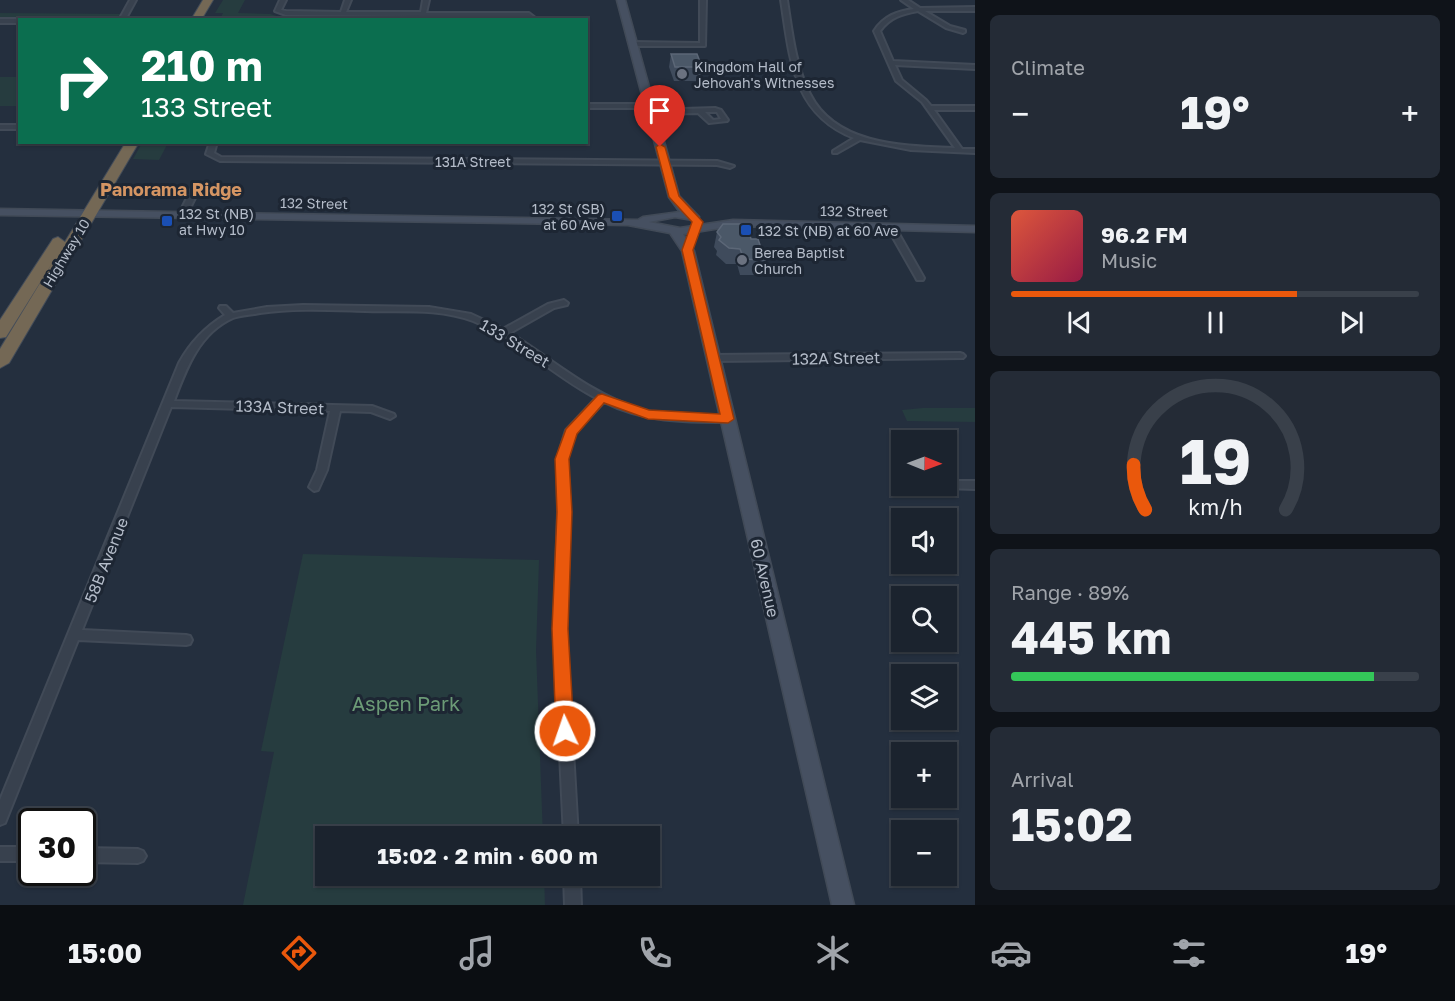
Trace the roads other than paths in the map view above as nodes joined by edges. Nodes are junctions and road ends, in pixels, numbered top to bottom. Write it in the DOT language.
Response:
graph roads {
  1 [pos="134,0"];
  2 [pos="208,0"];
  3 [pos="218,0"];
  4 [pos="283,0"];
  5 [pos="348,0"];
  6 [pos="426,0"];
  7 [pos="621,0"];
  8 [pos="702,0"];
  9 [pos="784,0"];
  10 [pos="904,0"];
  11 [pos="919,9"];
  12 [pos="975,9"];
  13 [pos="343,14"];
  14 [pos="423,17"];
  15 [pos="123,18"];
  16 [pos="197,18"];
  17 [pos="207,18"];
  18 [pos="533,18"];
  19 [pos="0,21"];
  20 [pos="18,21"];
  21 [pos="963,32"];
  22 [pos="633,44"];
  23 [pos="890,63"];
  24 [pos="975,68"];
  25 [pos="588,106"];
  26 [pos="930,108"];
  27 [pos="975,108"];
  28 [pos="650,109"];
  29 [pos="701,112"];
  30 [pos="0,127"];
  31 [pos="18,127"];
  32 [pos="859,138"];
  33 [pos="119,144"];
  34 [pos="132,144"];
  35 [pos="213,144"];
  36 [pos="960,151"];
  37 [pos="975,151"];
  38 [pos="835,152"];
  39 [pos="664,163"];
  40 [pos="730,166"];
  41 [pos="197,186"];
  42 [pos="674,197"];
  43 [pos="0,212"];
  44 [pos="83,214"];
  45 [pos="182,216"];
  46 [pos="670,222"];
  47 [pos="693,222"];
  48 [pos="891,227"];
  49 [pos="975,229"];
  50 [pos="688,250"];
  51 [pos="920,278"];
  52 [pos="564,303"];
  53 [pos="227,312"];
  54 [pos="0,333"];
  55 [pos="501,334"];
  56 [pos="960,356"];
  57 [pos="713,358"];
  58 [pos="0,363"];
  59 [pos="602,398"];
  60 [pos="169,404"];
  61 [pos="336,408"];
  62 [pos="390,416"];
  63 [pos="728,419"];
  64 [pos="957,484"];
  65 [pos="975,485"];
  66 [pos="314,487"];
  67 [pos="76,635"];
  68 [pos="186,640"];
  69 [pos="0,818"];
  70 [pos="570,826"];
  71 [pos="0,854"];
  72 [pos="18,854"];
  73 [pos="96,855"];
  74 [pos="138,856"];
  75 [pos="572,886"];
  76 [pos="573,905"];
  77 [pos="843,905"];
  1 -- 15 [label="street"];
  2 -- 16 [label="highway"];
  3 -- 17 [label="highway"];
  4 -- 13 [label="street"];
  5 -- 13 [label="street"];
  6 -- 14 [label="street"];
  7 -- 22 [label="street"];
  8 -- 22 [label="street"];
  9 -- 32 [label="street"];
  10 -- 11 [label="street"];
  11 -- 12 [label="street"];
  11 -- 21 [label="street"];
  11 -- 23 [label="street"];
  13 -- 14 [label="street"];
  14 -- 18 [label="street"];
  19 -- 20 [label="street"];
  22 -- 28 [label="street"];
  23 -- 24 [label="street"];
  23 -- 26 [label="street"];
  25 -- 28 [label="street"];
  26 -- 27 [label="street"];
  26 -- 36 [label="street"];
  28 -- 29 [label="street"];
  28 -- 39 [label="street"];
  30 -- 31 [label="street"];
  32 -- 36 [label="street"];
  32 -- 38 [label="street"];
  33 -- 44 [label="highway, Highway 10"];
  34 -- 44 [label="highway, Highway 10"];
  35 -- 39 [label="street, 131A Street"];
  36 -- 37 [label="street"];
  39 -- 40 [label="street, 131A Street"];
  39 -- 42 [label="street"];
  41 -- 45 [label="street"];
  42 -- 46 [label="street"];
  42 -- 47 [label="street"];
  43 -- 44 [label="street, 132 Street"];
  44 -- 45 [label="street, 132 Street"];
  44 -- 54 [label="highway, Highway 10"];
  44 -- 58 [label="highway, Highway 10"];
  45 -- 46 [label="street, 132 Street"];
  46 -- 47 [label="street"];
  46 -- 47 [label="street"];
  46 -- 50 [label="street, 60 Avenue"];
  47 -- 48 [label="street, 132 Street"];
  47 -- 50 [label="street, 60 Avenue"];
  48 -- 49 [label="street, 132 Street"];
  48 -- 51 [label="street"];
  50 -- 57 [label="street, 60 Avenue"];
  52 -- 55 [label="street"];
  53 -- 55 [label="street, 133 Street"];
  53 -- 60 [label="street, 58B Avenue"];
  55 -- 59 [label="street, 133 Street"];
  56 -- 57 [label="street, 132A Street"];
  57 -- 63 [label="street, 60 Avenue"];
  59 -- 63 [label="street, 133 Street"];
  59 -- 70 [label="street"];
  60 -- 61 [label="street, 133A Street"];
  60 -- 67 [label="street, 58B Avenue"];
  61 -- 62 [label="street, 133A Street"];
  61 -- 66 [label="street"];
  63 -- 77 [label="street, 60 Avenue"];
  64 -- 65 [label="street"];
  67 -- 68 [label="street"];
  67 -- 69 [label="street, 58B Avenue"];
  71 -- 72 [label="street"];
  73 -- 74 [label="street"];
  75 -- 76 [label="street"];
}
